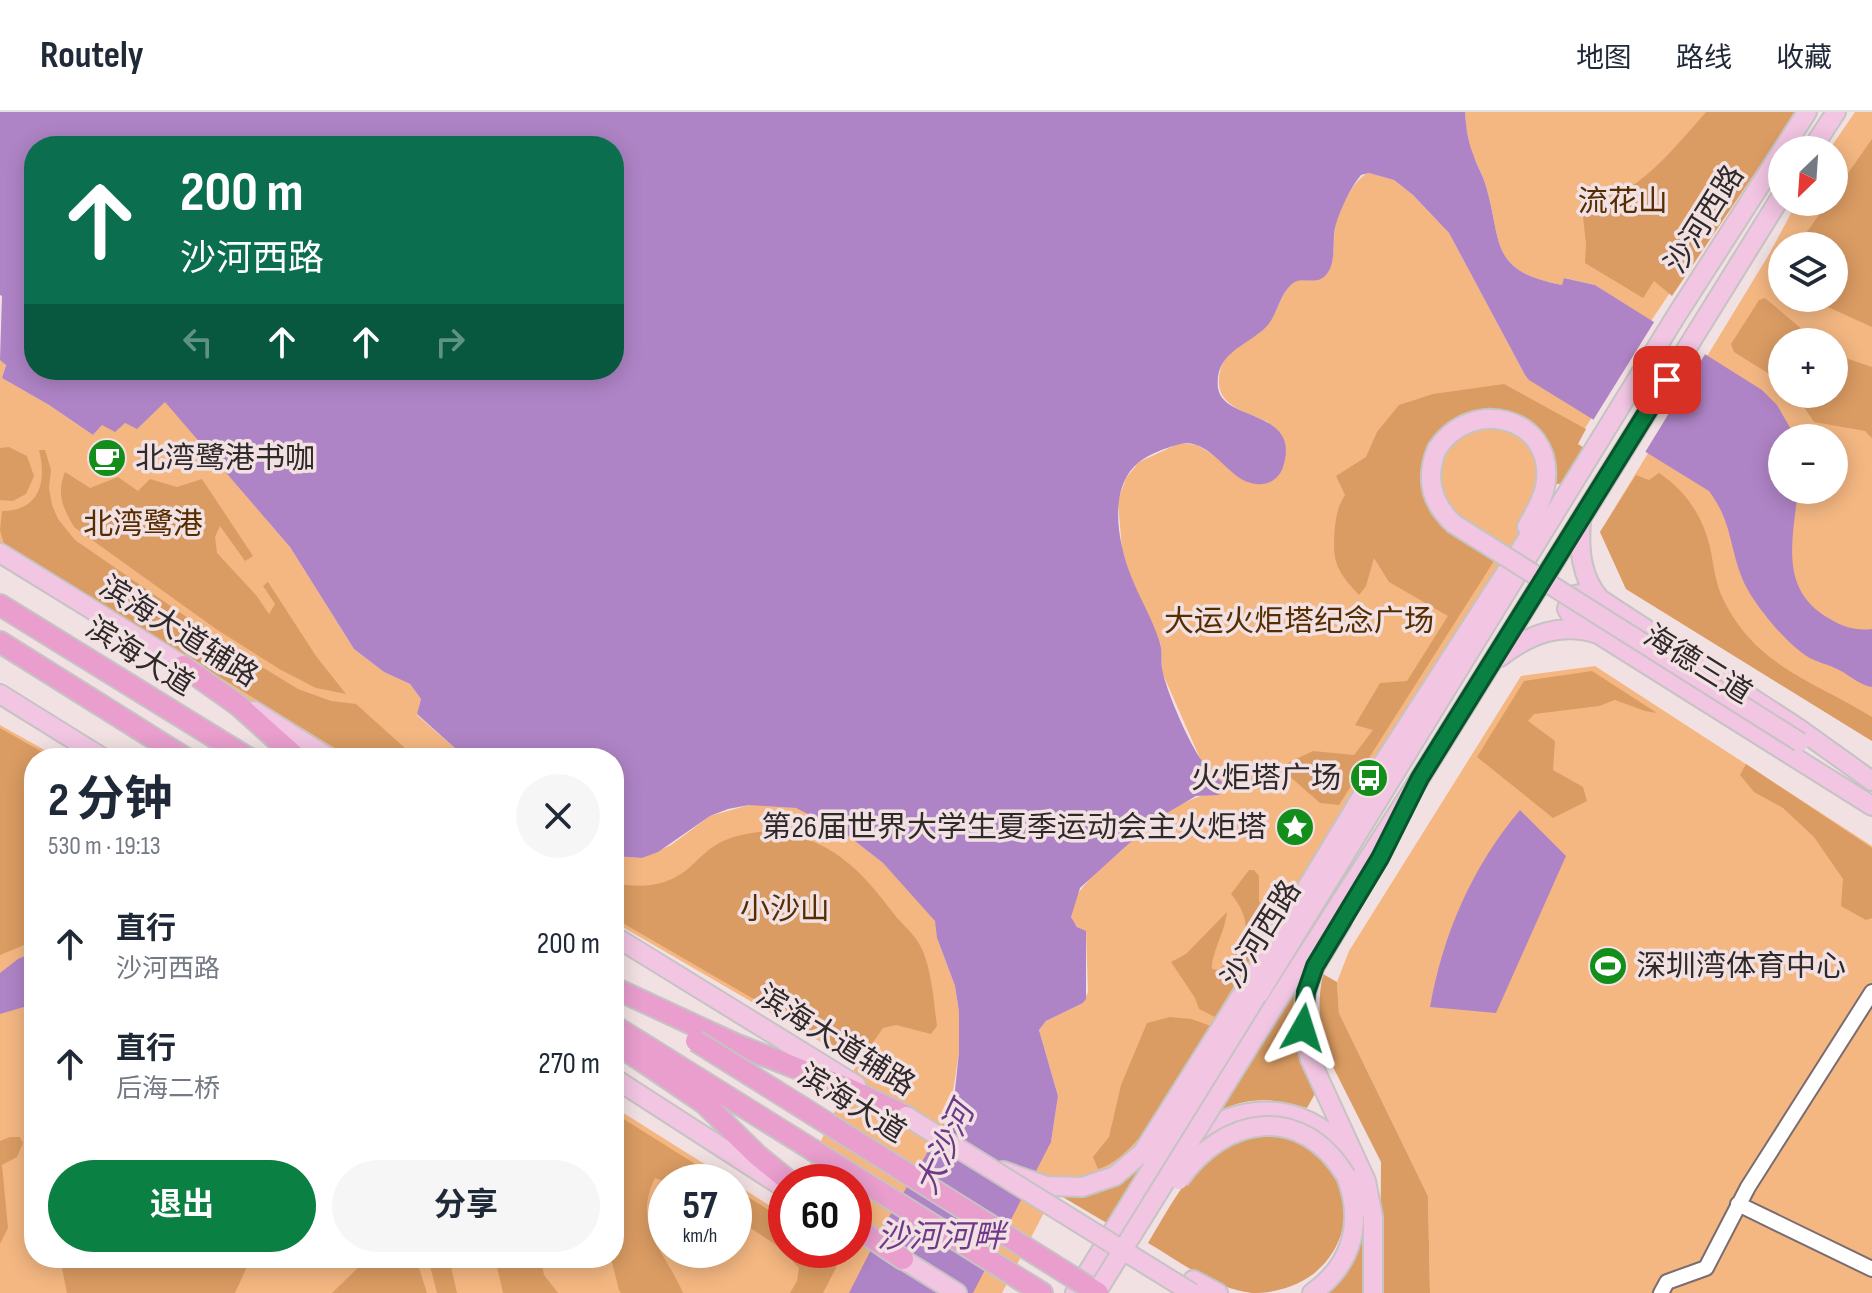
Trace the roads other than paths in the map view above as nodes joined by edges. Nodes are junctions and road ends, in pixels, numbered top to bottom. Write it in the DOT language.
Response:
graph roads {
  1 [pos="1807,112"];
  2 [pos="1836,112"];
  3 [pos="1820,136"];
  4 [pos="1769,216"];
  5 [pos="1598,442"];
  6 [pos="1582,517"];
  7 [pos="0,553"];
  8 [pos="1512,559"];
  9 [pos="0,560"];
  10 [pos="56,588"];
  11 [pos="0,605"];
  12 [pos="1612,608"];
  13 [pos="1598,634"];
  14 [pos="0,642"];
  15 [pos="183,666"];
  16 [pos="1488,667"];
  17 [pos="0,694"];
  18 [pos="0,707"];
  19 [pos="83,746"];
  20 [pos="86,748"];
  21 [pos="169,748"];
  22 [pos="232,748"];
  23 [pos="286,748"];
  24 [pos="313,748"];
  25 [pos="1824,765"];
  26 [pos="1420,778"];
  27 [pos="1868,778"];
  28 [pos="1364,793"];
  29 [pos="1872,806"];
  30 [pos="1318,895"];
  31 [pos="624,942"];
  32 [pos="1872,992"];
  33 [pos="624,994"];
  34 [pos="624,1034"];
  35 [pos="700,1035"];
  36 [pos="624,1047"];
  37 [pos="675,1074"];
  38 [pos="624,1085"];
  39 [pos="906,1116"];
  40 [pos="1332,1125"];
  41 [pos="967,1154"];
  42 [pos="768,1164"];
  43 [pos="1352,1170"];
  44 [pos="768,1178"];
  45 [pos="1738,1204"];
  46 [pos="1111,1234"];
  47 [pos="872,1239"];
  48 [pos="1123,1252"];
  49 [pos="903,1259"];
  50 [pos="1872,1269"];
  51 [pos="1192,1287"];
  52 [pos="946,1293"];
  53 [pos="957,1293"];
  54 [pos="1042,1293"];
  55 [pos="1075,1293"];
  56 [pos="1097,1293"];
  57 [pos="1218,1293"];
  58 [pos="1312,1293"];
  59 [pos="1373,1293"];
  60 [pos="1661,1293"];
  1 -- 5 [label="main road, 沙河西路"];
  2 -- 3 [label="main road"];
  4 -- 6 [label="main road, 沙河西路"];
  5 -- 8 [label="main road"];
  5 -- 30 [label="main road, 沙河西路"];
  6 -- 12 [label="main road, 海德三道"];
  6 -- 16 [label="main road, 沙河西路"];
  7 -- 10 [label="main road, 滨海大道辅路"];
  8 -- 25 [label="main road, bridge"];
  8 -- 28 [label="main road"];
  9 -- 10 [label="main road"];
  10 -- 15 [label="main road, 滨海大道辅路"];
  11 -- 22 [label="highway, 滨海大道"];
  12 -- 13 [label="main road"];
  12 -- 27 [label="main road, 海德三道"];
  13 -- 16 [label="main road, 海德三道"];
  13 -- 25 [label="main road, 海德三道"];
  14 -- 21 [label="highway, 滨海大道"];
  15 -- 23 [label="highway"];
  15 -- 24 [label="main road, 滨海大道辅路"];
  16 -- 26 [label="main road, 沙河西路"];
  17 -- 19 [label="main road"];
  18 -- 19 [label="main road"];
  19 -- 20 [label="main road"];
  25 -- 27 [label="main road"];
  25 -- 29 [label="main road, 海德三道"];
  26 -- 40 [label="main road"];
  26 -- 48 [label="main road, 沙河西路, bridge"];
  28 -- 30 [label="main road"];
  28 -- 41 [label="main road, bridge"];
  30 -- 46 [label="main road, 沙河西路"];
  31 -- 39 [label="main road, 滨海大道辅路"];
  32 -- 45 [label="street"];
  33 -- 35 [label="highway, 滨海大道"];
  34 -- 37 [label="highway, 滨海大道"];
  35 -- 39 [label="highway"];
  35 -- 56 [label="highway, 滨海大道, bridge"];
  36 -- 37 [label="highway"];
  37 -- 42 [label="highway"];
  37 -- 54 [label="highway, 滨海大道"];
  38 -- 44 [label="main road"];
  39 -- 41 [label="main road, 滨海大道辅路, bridge"];
  40 -- 43 [label="main road"];
  40 -- 46 [label="main road"];
  41 -- 51 [label="main road, 滨海大道辅路, bridge"];
  43 -- 48 [label="main road, bridge"];
  43 -- 58 [label="main road"];
  43 -- 59 [label="main road"];
  45 -- 50 [label="street"];
  45 -- 60 [label="street"];
  46 -- 55 [label="main road, 沙河西路"];
  47 -- 49 [label="highway"];
  48 -- 56 [label="main road, 沙河西路, bridge"];
  49 -- 52 [label="main road"];
  49 -- 53 [label="main road"];
  51 -- 57 [label="main road, 滨海大道辅路"];
}
